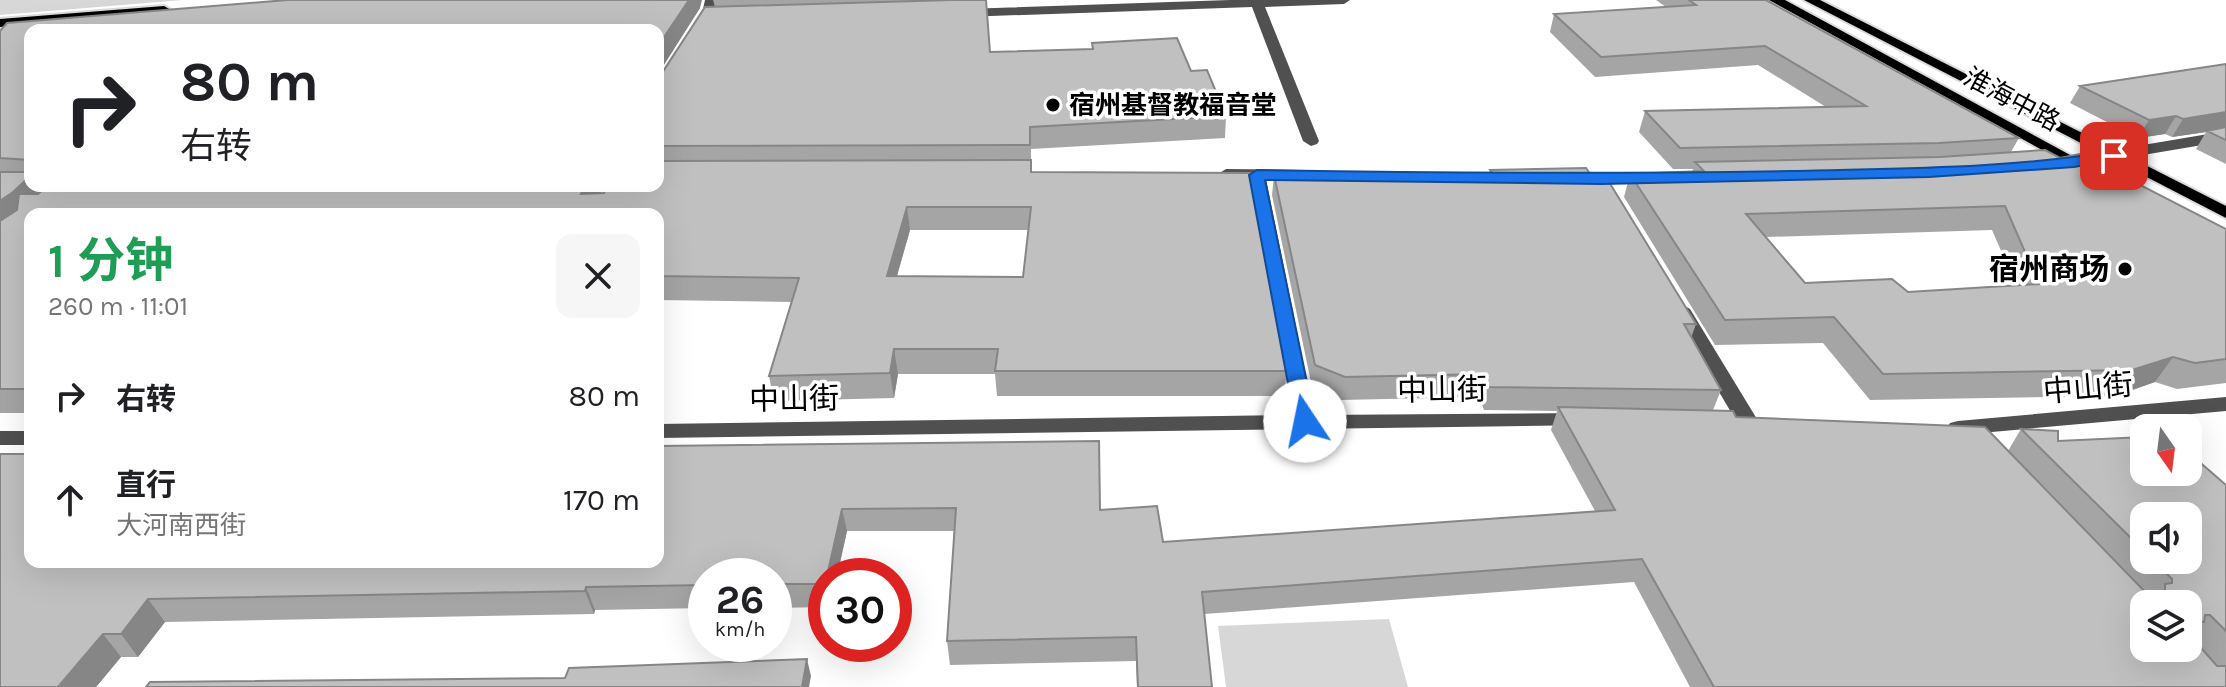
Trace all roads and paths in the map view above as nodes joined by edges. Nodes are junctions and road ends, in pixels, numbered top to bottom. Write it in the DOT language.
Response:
graph roads {
  1 [pos="711,0"];
  2 [pos="1344,0"];
  3 [pos="1775,0"];
  4 [pos="1810,0"];
  5 [pos="1258,5"];
  6 [pos="175,10"];
  7 [pos="941,13"];
  8 [pos="719,19"];
  9 [pos="703,20"];
  10 [pos="0,23"];
  11 [pos="689,41"];
  12 [pos="2226,136"];
  13 [pos="1311,141"];
  14 [pos="2114,156"];
  15 [pos="2074,162"];
  16 [pos="2045,164"];
  17 [pos="1207,174"];
  18 [pos="1257,175"];
  19 [pos="1320,176"];
  20 [pos="2102,176"];
  21 [pos="1665,178"];
  22 [pos="1570,179"];
  23 [pos="0,187"];
  24 [pos="24,187"];
  25 [pos="67,192"];
  26 [pos="51,205"];
  27 [pos="2226,213"];
  28 [pos="1667,288"];
  29 [pos="2226,404"];
  30 [pos="1597,420"];
  31 [pos="1305,421"];
  32 [pos="1718,423"];
  33 [pos="1936,428"];
  34 [pos="1968,428"];
  35 [pos="664,431"];
  36 [pos="0,438"];
  37 [pos="24,438"];
  38 [pos="1990,451"];
  1 -- 9 [label="street"];
  2 -- 5 [label="street"];
  3 -- 15 [label="main road, 淮海中路"];
  4 -- 14 [label="main road, 淮海中路"];
  5 -- 7 [label="street"];
  5 -- 13 [label="street"];
  6 -- 10 [label="main road"];
  8 -- 9 [label="street"];
  9 -- 11 [label="street"];
  12 -- 14 [label="street"];
  14 -- 15 [label="street"];
  14 -- 27 [label="main road, 淮海中路"];
  15 -- 16 [label="street"];
  15 -- 20 [label="main road, 淮海中路"];
  17 -- 18 [label="street"];
  18 -- 19 [label="street"];
  18 -- 31 [label="street"];
  21 -- 22 [label="street"];
  23 -- 24 [label="street"];
  25 -- 26 [label="street"];
  28 -- 32 [label="street"];
  29 -- 34 [label="street, 中山街"];
  30 -- 31 [label="street, 中山街"];
  31 -- 35 [label="street, 中山街"];
  33 -- 34 [label="street, 中山街"];
  34 -- 38 [label="street"];
  36 -- 37 [label="street"];
}
